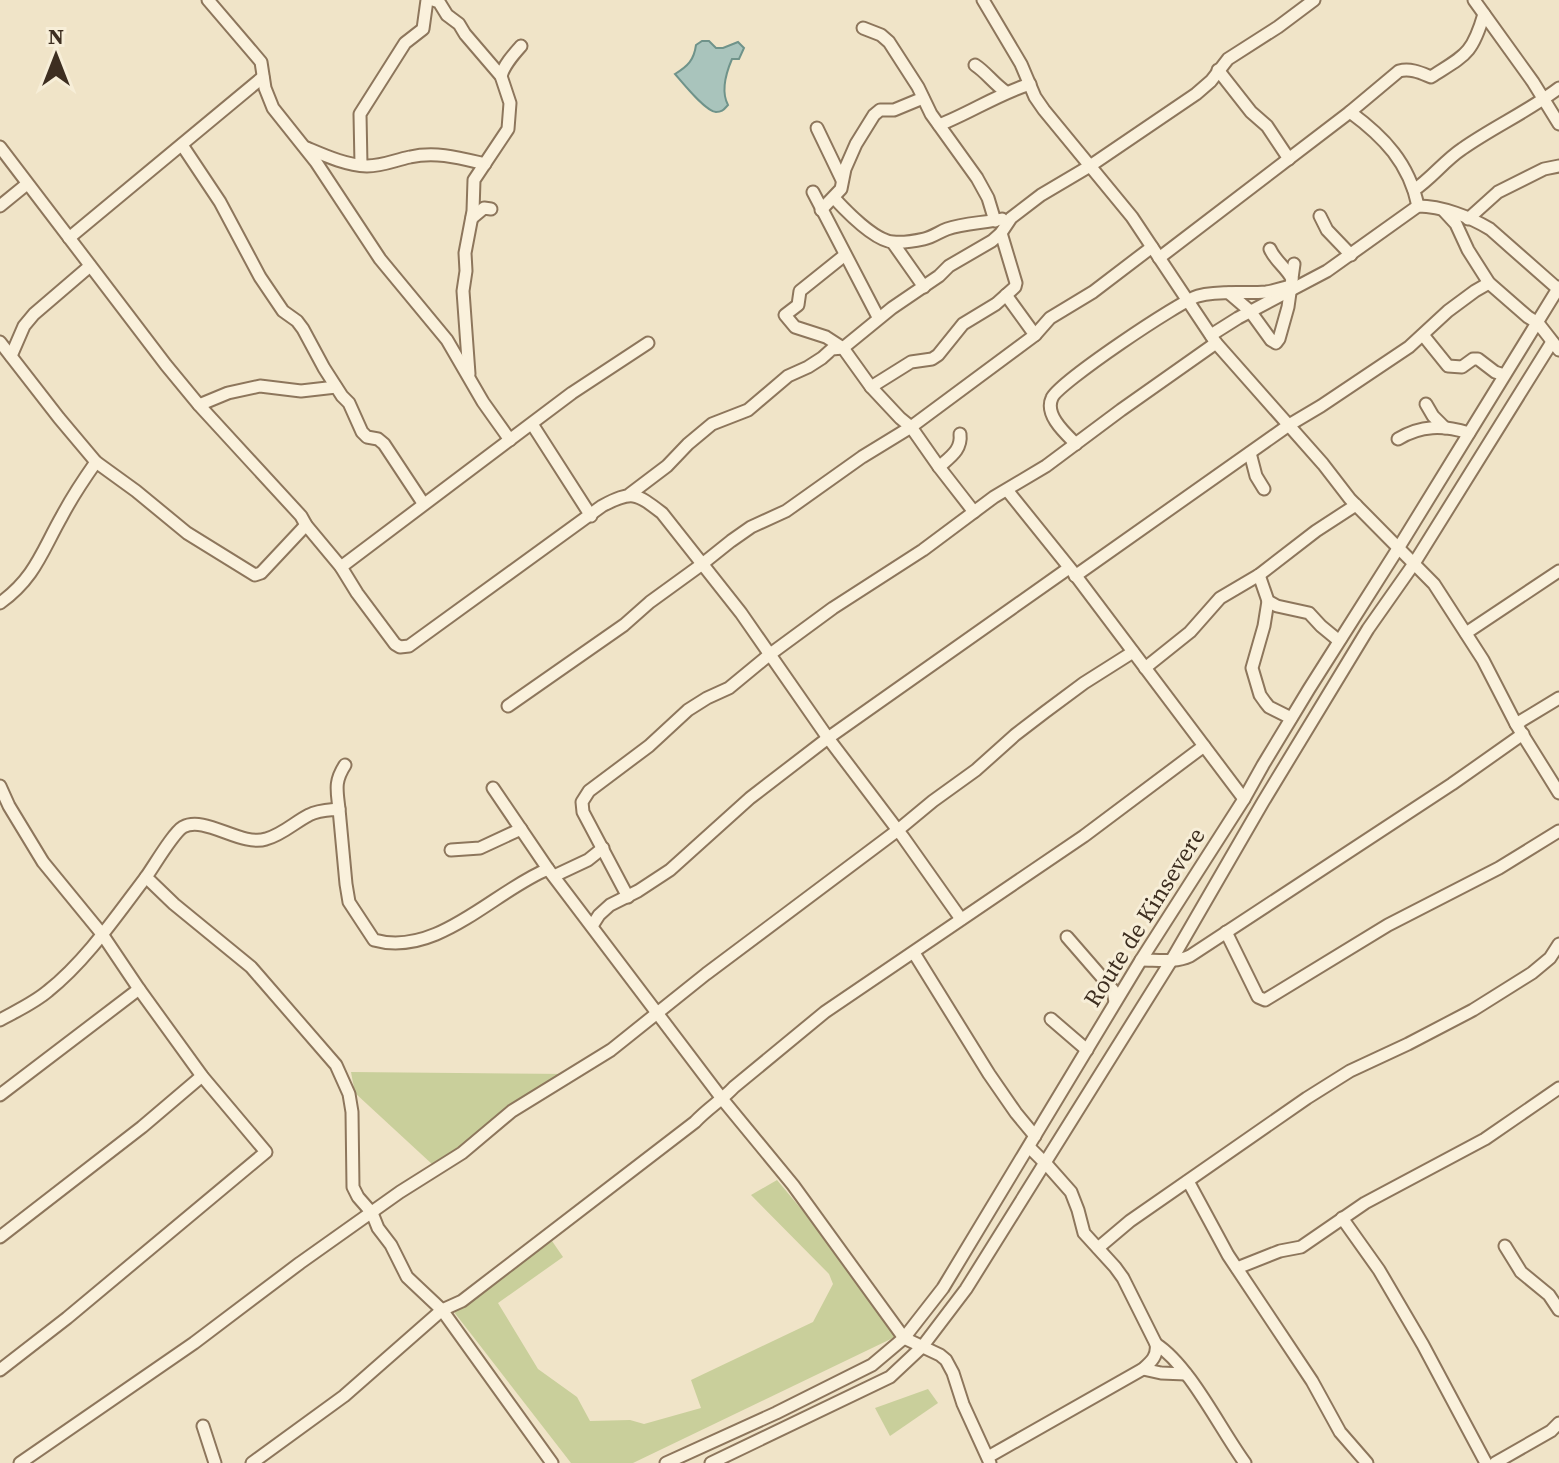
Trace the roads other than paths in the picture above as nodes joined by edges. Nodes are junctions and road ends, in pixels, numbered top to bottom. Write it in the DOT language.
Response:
graph roads {
  1 [pos="208,0"];
  2 [pos="430,0"];
  3 [pos="983,0"];
  4 [pos="1314,0"];
  5 [pos="1475,1"];
  6 [pos="1484,14"];
  7 [pos="863,28"];
  8 [pos="521,46"];
  9 [pos="975,65"];
  10 [pos="1218,70"];
  11 [pos="501,76"];
  12 [pos="263,77"];
  13 [pos="1030,84"];
  14 [pos="1559,88"];
  15 [pos="1006,92"];
  16 [pos="923,98"];
  17 [pos="1544,99"];
  18 [pos="1350,112"];
  19 [pos="1559,124"];
  20 [pos="939,125"];
  21 [pos="817,128"];
  22 [pos="182,145"];
  23 [pos="303,146"];
  24 [pos="0,147"];
  25 [pos="1289,159"];
  26 [pos="485,164"];
  27 [pos="361,165"];
  28 [pos="1090,166"];
  29 [pos="1559,166"];
  30 [pos="842,180"];
  31 [pos="27,184"];
  32 [pos="1414,190"];
  33 [pos="813,192"];
  34 [pos="834,198"];
  35 [pos="0,206"];
  36 [pos="1418,206"];
  37 [pos="491,209"];
  38 [pos="821,210"];
  39 [pos="1444,210"];
  40 [pos="1320,216"];
  41 [pos="472,218"];
  42 [pos="1011,218"];
  43 [pos="1468,219"];
  44 [pos="995,221"];
  45 [pos="1001,233"];
  46 [pos="69,238"];
  47 [pos="893,243"];
  48 [pos="1270,249"];
  49 [pos="1156,252"];
  50 [pos="845,255"];
  51 [pos="1351,255"];
  52 [pos="1294,264"];
  53 [pos="90,266"];
  54 [pos="1489,283"];
  55 [pos="1290,286"];
  56 [pos="924,287"];
  57 [pos="1558,288"];
  58 [pos="1229,293"];
  59 [pos="1006,295"];
  60 [pos="1187,300"];
  61 [pos="1250,311"];
  62 [pos="878,317"];
  63 [pos="1538,323"];
  64 [pos="1035,335"];
  65 [pos="1423,335"];
  66 [pos="1214,339"];
  67 [pos="0,342"];
  68 [pos="648,343"];
  69 [pos="1555,346"];
  70 [pos="843,348"];
  71 [pos="11,356"];
  72 [pos="469,375"];
  73 [pos="1504,375"];
  74 [pos="336,387"];
  75 [pos="871,387"];
  76 [pos="1426,404"];
  77 [pos="199,405"];
  78 [pos="532,424"];
  79 [pos="1289,425"];
  80 [pos="911,427"];
  81 [pos="1445,428"];
  82 [pos="1469,433"];
  83 [pos="960,434"];
  84 [pos="1398,439"];
  85 [pos="510,440"];
  86 [pos="1076,444"];
  87 [pos="1250,453"];
  88 [pos="96,462"];
  89 [pos="939,467"];
  90 [pos="1264,489"];
  91 [pos="1007,490"];
  92 [pos="630,494"];
  93 [pos="423,503"];
  94 [pos="1356,505"];
  95 [pos="974,512"];
  96 [pos="591,516"];
  97 [pos="306,525"];
  98 [pos="1399,547"];
  99 [pos="701,565"];
  100 [pos="1413,565"];
  101 [pos="341,567"];
  102 [pos="1559,571"];
  103 [pos="1072,572"];
  104 [pos="1259,575"];
  105 [pos="1268,601"];
  106 [pos="0,603"];
  107 [pos="1466,633"];
  108 [pos="1341,638"];
  109 [pos="1133,652"];
  110 [pos="769,655"];
  111 [pos="1145,668"];
  112 [pos="1559,698"];
  113 [pos="508,706"];
  114 [pos="1291,718"];
  115 [pos="1520,729"];
  116 [pos="828,738"];
  117 [pos="1204,746"];
  118 [pos="345,765"];
  119 [pos="0,786"];
  120 [pos="493,788"];
  121 [pos="1559,793"];
  122 [pos="1244,799"];
  123 [pos="339,809"];
  124 [pos="521,829"];
  125 [pos="898,830"];
  126 [pos="1559,831"];
  127 [pos="603,848"];
  128 [pos="451,850"];
  129 [pos="551,872"];
  130 [pos="146,877"];
  131 [pos="628,897"];
  132 [pos="961,919"];
  133 [pos="592,926"];
  134 [pos="1226,932"];
  135 [pos="102,934"];
  136 [pos="1067,937"];
  137 [pos="1559,944"];
  138 [pos="914,953"];
  139 [pos="1554,956"];
  140 [pos="1141,960"];
  141 [pos="1171,961"];
  142 [pos="139,989"];
  143 [pos="1115,1003"];
  144 [pos="659,1013"];
  145 [pos="1051,1019"];
  146 [pos="0,1020"];
  147 [pos="1087,1050"];
  148 [pos="202,1076"];
  149 [pos="1559,1088"];
  150 [pos="0,1095"];
  151 [pos="723,1100"];
  152 [pos="1032,1142"];
  153 [pos="1044,1162"];
  154 [pos="1188,1181"];
  155 [pos="372,1213"];
  156 [pos="1342,1218"];
  157 [pos="0,1237"];
  158 [pos="1505,1246"];
  159 [pos="1098,1248"];
  160 [pos="1237,1268"];
  161 [pos="442,1310"];
  162 [pos="1559,1310"];
  163 [pos="904,1338"];
  164 [pos="1156,1344"];
  165 [pos="922,1347"];
  166 [pos="1143,1369"];
  167 [pos="0,1370"];
  168 [pos="1186,1374"];
  169 [pos="1559,1423"];
  170 [pos="203,1426"];
  171 [pos="989,1460"];
  172 [pos="20,1463"];
  173 [pos="215,1463"];
  174 [pos="252,1463"];
  175 [pos="552,1463"];
  176 [pos="666,1463"];
  177 [pos="711,1463"];
  178 [pos="1245,1463"];
  179 [pos="1367,1463"];
  180 [pos="1486,1463"];
  181 [pos="1495,1463"];
  1 -- 12 [label="street"];
  2 -- 11 [label="street"];
  2 -- 27 [label="street"];
  3 -- 13 [label="street"];
  4 -- 10 [label="street"];
  5 -- 6 [label="street"];
  6 -- 17 [label="street"];
  6 -- 18 [label="street"];
  7 -- 16 [label="street"];
  8 -- 11 [label="street"];
  9 -- 15 [label="street"];
  10 -- 25 [label="street"];
  10 -- 28 [label="street"];
  11 -- 26 [label="street"];
  12 -- 22 [label="street"];
  12 -- 23 [label="street"];
  13 -- 15 [label="street"];
  13 -- 28 [label="street"];
  14 -- 17 [label="street"];
  15 -- 20 [label="street"];
  16 -- 20 [label="street"];
  16 -- 30 [label="street"];
  17 -- 19 [label="street"];
  17 -- 32 [label="street"];
  18 -- 25 [label="street"];
  18 -- 32 [label="street"];
  20 -- 44 [label="street"];
  21 -- 30 [label="street"];
  22 -- 46 [label="street"];
  22 -- 74 [label="street"];
  23 -- 27 [label="street"];
  23 -- 72 [label="street"];
  24 -- 31 [label="street"];
  25 -- 49 [label="street"];
  26 -- 27 [label="street"];
  26 -- 41 [label="street"];
  28 -- 42 [label="street"];
  28 -- 49 [label="street"];
  29 -- 43 [label="street"];
  30 -- 34 [label="street"];
  31 -- 35 [label="street"];
  31 -- 46 [label="street"];
  32 -- 36 [label="street"];
  33 -- 38 [label="street"];
  34 -- 38 [label="street"];
  34 -- 47 [label="street"];
  36 -- 39 [label="street"];
  36 -- 51 [label="street"];
  37 -- 41 [label="street"];
  38 -- 50 [label="street"];
  39 -- 43 [label="street"];
  39 -- 54 [label="street"];
  40 -- 51 [label="street"];
  41 -- 72 [label="street"];
  42 -- 44 [label="street"];
  42 -- 45 [label="street"];
  43 -- 57 [label="street"];
  44 -- 47 [label="street"];
  45 -- 56 [label="street"];
  45 -- 59 [label="street"];
  46 -- 53 [label="street"];
  47 -- 56 [label="street"];
  48 -- 55 [label="street"];
  49 -- 60 [label="street"];
  49 -- 64 [label="street"];
  50 -- 62 [label="street"];
  50 -- 70 [label="street"];
  51 -- 55 [label="street"];
  52 -- 55 [label="street"];
  53 -- 71 [label="street"];
  53 -- 77 [label="street"];
  54 -- 63 [label="street"];
  54 -- 65 [label="street"];
  55 -- 58 [label="street"];
  55 -- 61 [label="street"];
  55 -- 61 [label="street"];
  56 -- 62 [label="street"];
  57 -- 63 [label="street, Route de Kinsevere"];
  58 -- 60 [label="street"];
  58 -- 61 [label="street"];
  59 -- 64 [label="street"];
  59 -- 75 [label="street"];
  60 -- 66 [label="street"];
  60 -- 86 [label="street"];
  61 -- 66 [label="street"];
  62 -- 70 [label="street"];
  63 -- 69 [label="street"];
  63 -- 73 [label="street, Route de Kinsevere"];
  64 -- 80 [label="street"];
  65 -- 73 [label="street"];
  65 -- 79 [label="street"];
  66 -- 79 [label="street"];
  66 -- 86 [label="street"];
  67 -- 71 [label="street"];
  68 -- 78 [label="street"];
  69 -- 100 [label="street"];
  70 -- 75 [label="street"];
  70 -- 92 [label="street"];
  71 -- 88 [label="street"];
  72 -- 85 [label="street"];
  73 -- 82 [label="street, Route de Kinsevere"];
  74 -- 77 [label="street"];
  74 -- 93 [label="street"];
  75 -- 80 [label="street"];
  76 -- 81 [label="street"];
  77 -- 97 [label="street"];
  78 -- 85 [label="street"];
  78 -- 96 [label="street"];
  79 -- 87 [label="street"];
  79 -- 94 [label="street"];
  80 -- 89 [label="street"];
  80 -- 99 [label="street"];
  81 -- 82 [label="street"];
  81 -- 84 [label="street"];
  82 -- 98 [label="street, Route de Kinsevere"];
  83 -- 89 [label="street"];
  85 -- 93 [label="street"];
  86 -- 91 [label="street"];
  87 -- 90 [label="street"];
  87 -- 103 [label="street"];
  88 -- 97 [label="street"];
  88 -- 106 [label="street"];
  89 -- 95 [label="street"];
  91 -- 95 [label="street"];
  91 -- 103 [label="street"];
  92 -- 96 [label="street"];
  92 -- 99 [label="street"];
  93 -- 101 [label="street"];
  94 -- 98 [label="street"];
  94 -- 104 [label="street"];
  95 -- 110 [label="street"];
  96 -- 101 [label="street"];
  97 -- 101 [label="street"];
  98 -- 100 [label="street"];
  98 -- 108 [label="street, Route de Kinsevere"];
  99 -- 110 [label="street"];
  99 -- 113 [label="street"];
  100 -- 107 [label="street"];
  100 -- 141 [label="street"];
  102 -- 107 [label="street"];
  103 -- 109 [label="street"];
  103 -- 116 [label="street"];
  104 -- 105 [label="street"];
  104 -- 111 [label="street"];
  105 -- 108 [label="street"];
  105 -- 114 [label="street"];
  107 -- 115 [label="street"];
  108 -- 114 [label="street, Route de Kinsevere"];
  109 -- 111 [label="street"];
  109 -- 125 [label="street"];
  110 -- 116 [label="street"];
  110 -- 127 [label="street"];
  111 -- 117 [label="street"];
  112 -- 115 [label="street"];
  114 -- 122 [label="street, Route de Kinsevere"];
  115 -- 121 [label="street"];
  115 -- 134 [label="street"];
  116 -- 125 [label="street"];
  116 -- 131 [label="street"];
  117 -- 122 [label="street"];
  117 -- 132 [label="street"];
  118 -- 123 [label="street"];
  119 -- 135 [label="street"];
  120 -- 124 [label="street"];
  122 -- 140 [label="street, Route de Kinsevere"];
  123 -- 129 [label="street"];
  123 -- 130 [label="street"];
  124 -- 128 [label="street"];
  124 -- 129 [label="street"];
  125 -- 132 [label="street"];
  125 -- 144 [label="street"];
  126 -- 134 [label="street"];
  127 -- 129 [label="street"];
  127 -- 131 [label="street"];
  129 -- 133 [label="street"];
  130 -- 135 [label="street"];
  130 -- 155 [label="street"];
  131 -- 133 [label="street"];
  132 -- 138 [label="street"];
  133 -- 144 [label="street"];
  134 -- 141 [label="street"];
  135 -- 142 [label="street"];
  135 -- 146 [label="street"];
  136 -- 143 [label="street"];
  137 -- 139 [label="street"];
  138 -- 151 [label="street"];
  138 -- 152 [label="street"];
  139 -- 154 [label="street"];
  140 -- 141 [label="street"];
  140 -- 143 [label="street, Route de Kinsevere"];
  141 -- 153 [label="street"];
  142 -- 148 [label="street"];
  142 -- 150 [label="street"];
  143 -- 147 [label="street, Route de Kinsevere"];
  144 -- 151 [label="street"];
  144 -- 155 [label="street"];
  145 -- 147 [label="street"];
  147 -- 152 [label="street, Route de Kinsevere"];
  148 -- 157 [label="street"];
  148 -- 167 [label="street"];
  149 -- 156 [label="street"];
  151 -- 161 [label="street"];
  151 -- 163 [label="street"];
  152 -- 153 [label="street"];
  152 -- 163 [label="street, Route de Kinsevere"];
  153 -- 159 [label="street"];
  153 -- 165 [label="street"];
  154 -- 159 [label="street"];
  154 -- 160 [label="street"];
  155 -- 161 [label="street"];
  155 -- 172 [label="street"];
  156 -- 160 [label="street"];
  156 -- 180 [label="street"];
  158 -- 162 [label="street"];
  159 -- 164 [label="street"];
  160 -- 179 [label="street"];
  161 -- 174 [label="street"];
  161 -- 175 [label="street"];
  163 -- 165 [label="street"];
  163 -- 176 [label="street, Route de Kinsevere"];
  164 -- 166 [label="street"];
  164 -- 168 [label="street"];
  165 -- 171 [label="street"];
  165 -- 177 [label="street"];
  166 -- 168 [label="street"];
  166 -- 171 [label="street"];
  168 -- 178 [label="street"];
  169 -- 181 [label="street"];
  170 -- 173 [label="street"];
}
